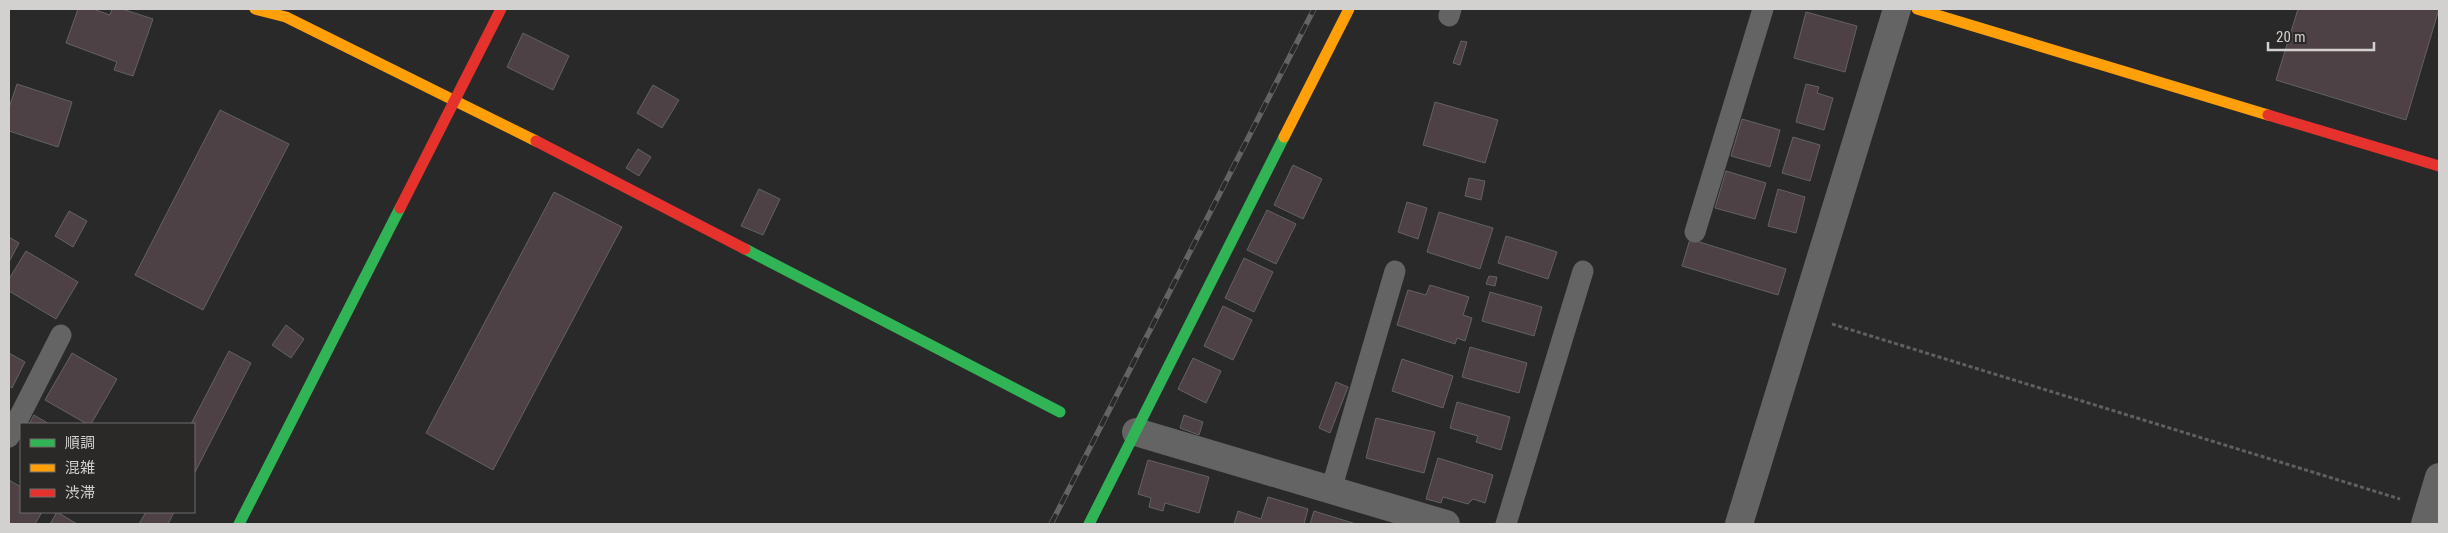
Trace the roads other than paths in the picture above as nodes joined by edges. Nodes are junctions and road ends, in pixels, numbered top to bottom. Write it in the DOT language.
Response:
graph roads {
  1 [pos="255,9"];
  2 [pos="501,9"];
  3 [pos="1349,9"];
  4 [pos="1763,9"];
  5 [pos="1897,9"];
  6 [pos="1917,9"];
  7 [pos="456,99"];
  8 [pos="2439,166"];
  9 [pos="1694,232"];
  10 [pos="1395,271"];
  11 [pos="1583,271"];
  12 [pos="61,335"];
  13 [pos="1060,412"];
  14 [pos="1136,432"];
  15 [pos="9,437"];
  16 [pos="2439,477"];
  17 [pos="1331,490"];
  18 [pos="2427,516"];
  19 [pos="239,524"];
  20 [pos="1088,524"];
  21 [pos="1446,524"];
  22 [pos="1506,524"];
  23 [pos="1739,524"];
  1 -- 7 [label="street"];
  2 -- 7 [label="street"];
  3 -- 14 [label="street"];
  4 -- 9 [label="lane"];
  5 -- 23 [label="street"];
  6 -- 8 [label="street"];
  7 -- 13 [label="street"];
  7 -- 19 [label="street"];
  10 -- 17 [label="lane"];
  11 -- 22 [label="lane"];
  12 -- 15 [label="lane"];
  14 -- 17 [label="street"];
  14 -- 20 [label="street"];
  16 -- 18 [label="street"];
  17 -- 21 [label="street"];
}
